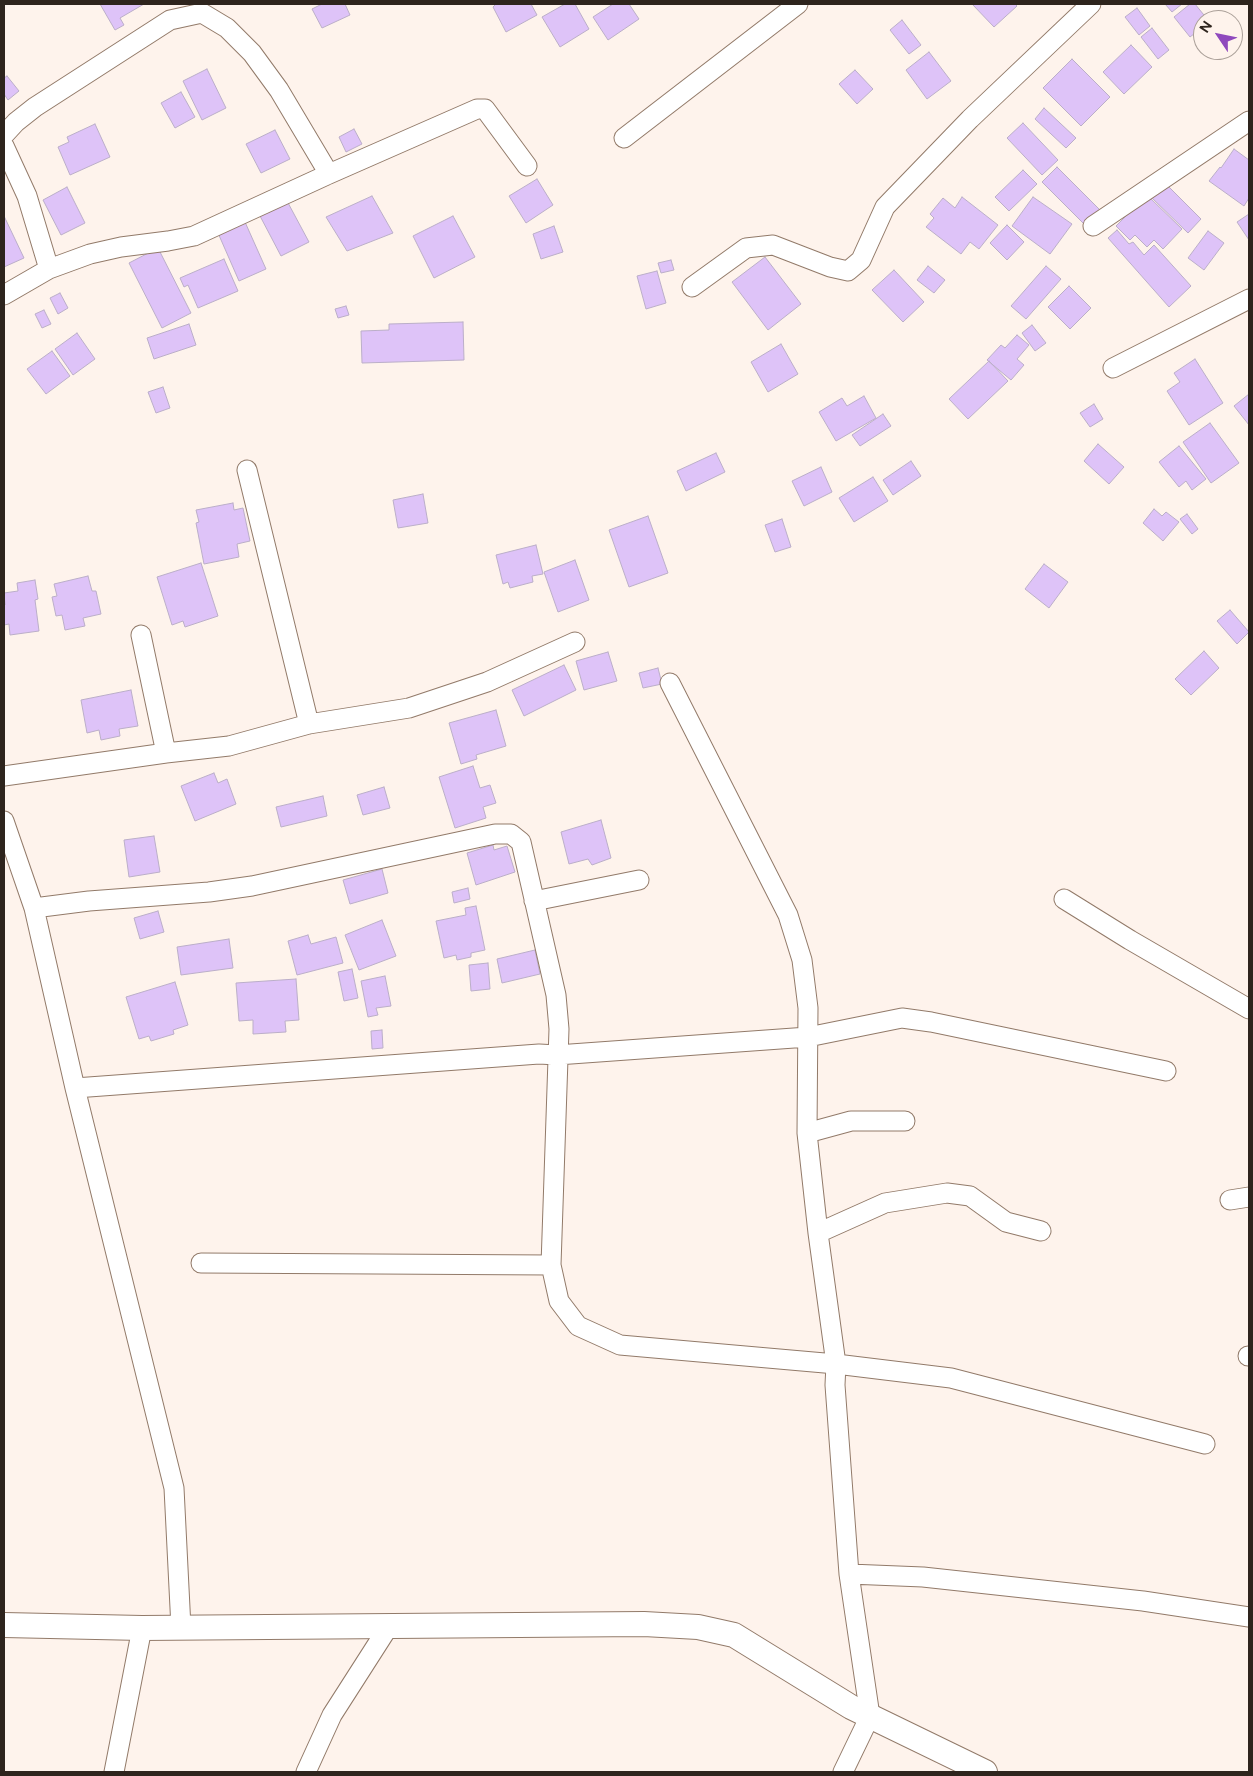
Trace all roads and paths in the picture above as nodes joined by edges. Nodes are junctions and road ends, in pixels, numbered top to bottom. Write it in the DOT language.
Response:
graph roads {
  1 [pos="798,4"];
  2 [pos="1092,4"];
  3 [pos="1249,121"];
  4 [pos="4,135"];
  5 [pos="624,138"];
  6 [pos="4,146"];
  7 [pos="528,166"];
  8 [pos="329,174"];
  9 [pos="1093,226"];
  10 [pos="49,269"];
  11 [pos="692,287"];
  12 [pos="4,295"];
  13 [pos="1249,299"];
  14 [pos="1112,368"];
  15 [pos="248,470"];
  16 [pos="141,635"];
  17 [pos="575,642"];
  18 [pos="670,683"];
  19 [pos="309,724"];
  20 [pos="166,753"];
  21 [pos="4,776"];
  22 [pos="4,821"];
  23 [pos="639,880"];
  24 [pos="1064,899"];
  25 [pos="534,901"];
  26 [pos="34,908"];
  27 [pos="1249,1009"];
  28 [pos="808,1036"];
  29 [pos="557,1055"];
  30 [pos="1166,1071"];
  31 [pos="75,1088"];
  32 [pos="905,1121"];
  33 [pos="807,1133"];
  34 [pos="1249,1197"];
  35 [pos="1230,1200"];
  36 [pos="1041,1231"];
  37 [pos="818,1233"];
  38 [pos="201,1263"];
  39 [pos="551,1265"];
  40 [pos="836,1364"];
  41 [pos="1205,1444"];
  42 [pos="849,1574"];
  43 [pos="1249,1617"];
  44 [pos="4,1625"];
  45 [pos="390,1626"];
  46 [pos="142,1628"];
  47 [pos="181,1628"];
  48 [pos="870,1716"];
  49 [pos="312,1770"];
  50 [pos="114,1772"];
  51 [pos="843,1772"];
  52 [pos="985,1772"];
  1 -- 5 [label="street"];
  2 -- 11 [label="street"];
  3 -- 9 [label="street"];
  4 -- 8 [label="street"];
  6 -- 10 [label="street"];
  7 -- 8 [label="street"];
  8 -- 10 [label="street"];
  10 -- 12 [label="street"];
  13 -- 14 [label="street"];
  15 -- 19 [label="street"];
  16 -- 20 [label="street"];
  17 -- 19 [label="street"];
  18 -- 28 [label="street"];
  19 -- 20 [label="street"];
  20 -- 21 [label="street"];
  22 -- 26 [label="street"];
  23 -- 25 [label="street"];
  24 -- 27 [label="street"];
  25 -- 26 [label="street"];
  25 -- 29 [label="street"];
  26 -- 31 [label="street"];
  28 -- 29 [label="street"];
  28 -- 30 [label="street"];
  28 -- 33 [label="street"];
  29 -- 31 [label="street"];
  29 -- 39 [label="street"];
  31 -- 47 [label="street"];
  32 -- 33 [label="street"];
  33 -- 37 [label="street"];
  34 -- 35 [label="street"];
  36 -- 37 [label="street"];
  37 -- 40 [label="street"];
  38 -- 39 [label="street"];
  39 -- 40 [label="street"];
  40 -- 41 [label="street"];
  40 -- 42 [label="street"];
  42 -- 43 [label="street"];
  42 -- 48 [label="street"];
  44 -- 46 [label="street"];
  45 -- 47 [label="street"];
  45 -- 48 [label="street"];
  45 -- 49 [label="street"];
  46 -- 47 [label="street"];
  46 -- 50 [label="street"];
  48 -- 51 [label="street"];
  48 -- 52 [label="street"];
}
